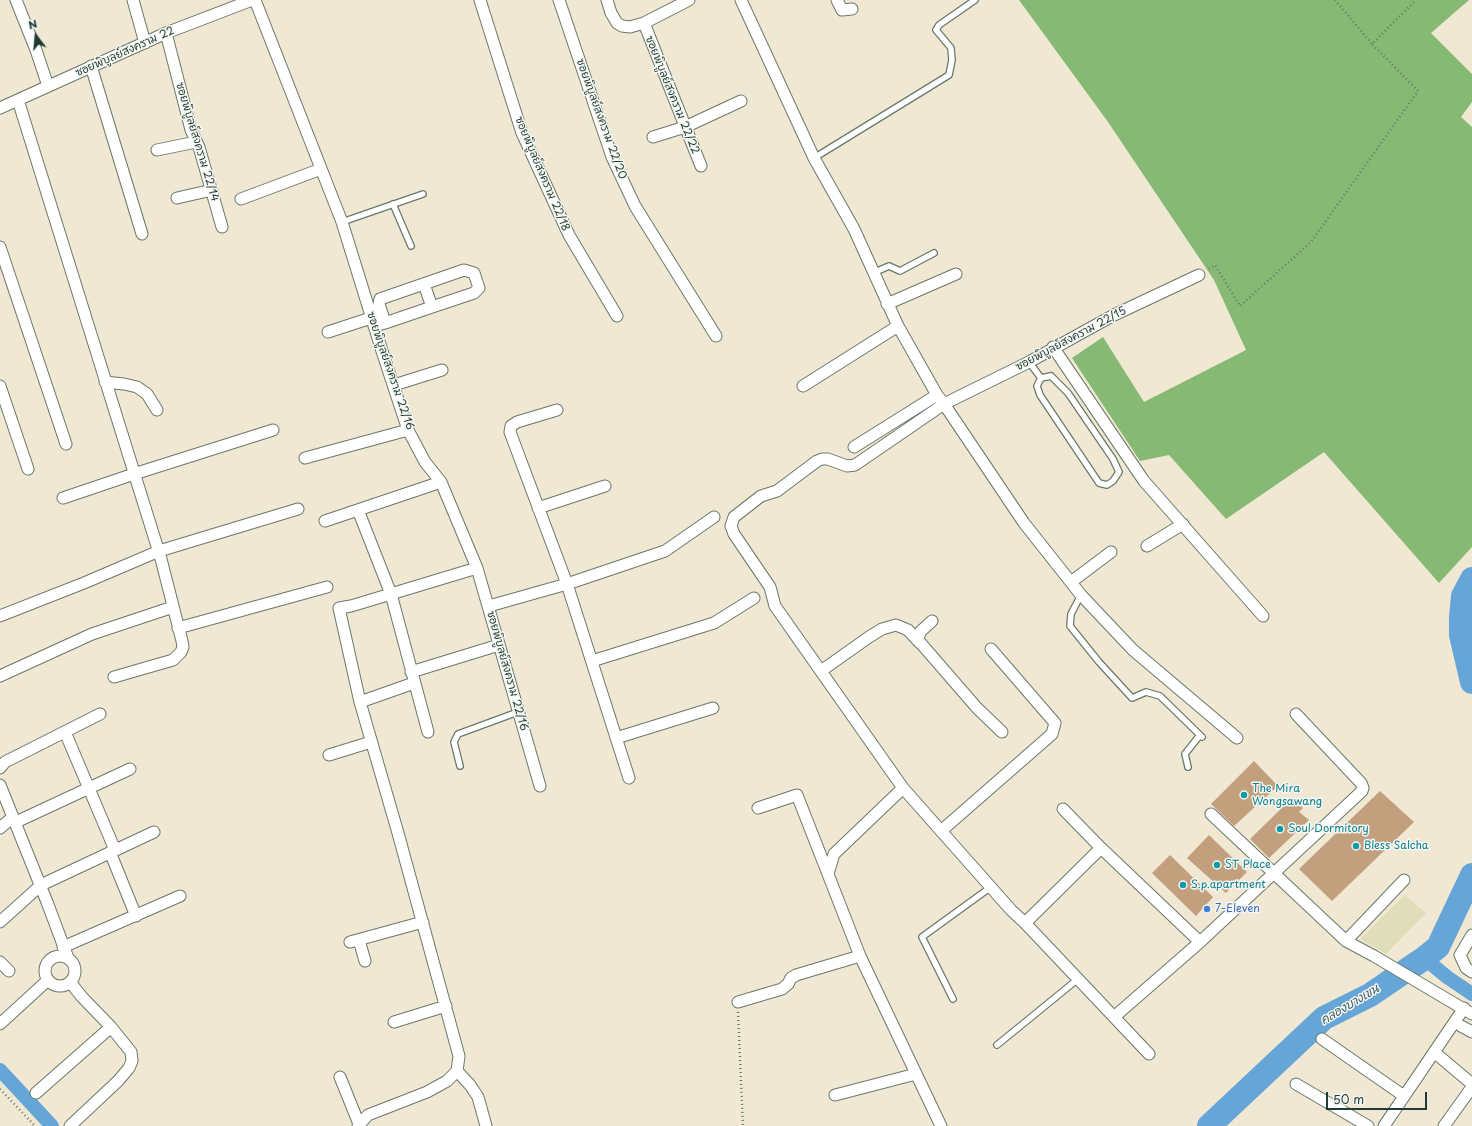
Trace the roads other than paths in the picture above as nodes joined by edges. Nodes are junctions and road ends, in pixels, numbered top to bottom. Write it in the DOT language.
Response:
graph roads {
  1 [pos="16,0"];
  2 [pos="133,0"];
  3 [pos="254,0"];
  4 [pos="480,0"];
  5 [pos="559,0"];
  6 [pos="607,0"];
  7 [pos="689,0"];
  8 [pos="741,0"];
  9 [pos="837,0"];
  10 [pos="975,0"];
  11 [pos="852,9"];
  12 [pos="644,23"];
  13 [pos="166,33"];
  14 [pos="145,43"];
  15 [pos="91,66"];
  16 [pos="48,86"];
  17 [pos="18,100"];
  18 [pos="741,101"];
  19 [pos="0,108"];
  20 [pos="686,127"];
  21 [pos="653,137"];
  22 [pos="196,142"];
  23 [pos="157,150"];
  24 [pos="814,158"];
  25 [pos="701,166"];
  26 [pos="321,169"];
  27 [pos="212,190"];
  28 [pos="423,194"];
  29 [pos="177,198"];
  30 [pos="241,200"];
  31 [pos="393,204"];
  32 [pos="342,222"];
  33 [pos="222,227"];
  34 [pos="142,234"];
  35 [pos="411,246"];
  36 [pos="0,247"];
  37 [pos="934,253"];
  38 [pos="873,274"];
  39 [pos="956,274"];
  40 [pos="1199,275"];
  41 [pos="424,284"];
  42 [pos="887,304"];
  43 [pos="432,307"];
  44 [pos="617,316"];
  45 [pos="373,322"];
  46 [pos="385,323"];
  47 [pos="898,326"];
  48 [pos="328,332"];
  49 [pos="716,336"];
  50 [pos="1053,347"];
  51 [pos="1029,362"];
  52 [pos="442,370"];
  53 [pos="1041,378"];
  54 [pos="105,382"];
  55 [pos="394,385"];
  56 [pos="0,386"];
  57 [pos="803,386"];
  58 [pos="937,395"];
  59 [pos="944,404"];
  60 [pos="157,410"];
  61 [pos="557,410"];
  62 [pos="273,430"];
  63 [pos="408,430"];
  64 [pos="66,444"];
  65 [pos="854,447"];
  66 [pos="305,458"];
  67 [pos="28,469"];
  68 [pos="134,474"];
  69 [pos="441,482"];
  70 [pos="605,486"];
  71 [pos="63,498"];
  72 [pos="538,508"];
  73 [pos="298,509"];
  74 [pos="358,510"];
  75 [pos="714,517"];
  76 [pos="324,521"];
  77 [pos="1183,524"];
  78 [pos="1147,546"];
  79 [pos="159,551"];
  80 [pos="1111,552"];
  81 [pos="477,568"];
  82 [pos="1071,582"];
  83 [pos="566,584"];
  84 [pos="327,587"];
  85 [pos="391,594"];
  86 [pos="1080,595"];
  87 [pos="754,598"];
  88 [pos="489,606"];
  89 [pos="173,607"];
  90 [pos="0,616"];
  91 [pos="1263,616"];
  92 [pos="932,621"];
  93 [pos="178,628"];
  94 [pos="920,643"];
  95 [pos="499,645"];
  96 [pos="991,649"];
  97 [pos="592,662"];
  98 [pos="0,663"];
  99 [pos="821,671"];
  100 [pos="411,672"];
  101 [pos="2,675"];
  102 [pos="114,677"];
  103 [pos="414,683"];
  104 [pos="360,702"];
  105 [pos="713,708"];
  106 [pos="518,712"];
  107 [pos="100,714"];
  108 [pos="1296,714"];
  109 [pos="65,732"];
  110 [pos="428,732"];
  111 [pos="1002,732"];
  112 [pos="616,738"];
  113 [pos="1237,738"];
  114 [pos="372,742"];
  115 [pos="329,755"];
  116 [pos="460,766"];
  117 [pos="1188,767"];
  118 [pos="0,768"];
  119 [pos="130,769"];
  120 [pos="629,778"];
  121 [pos="0,785"];
  122 [pos="540,786"];
  123 [pos="89,788"];
  124 [pos="903,788"];
  125 [pos="758,808"];
  126 [pos="1063,809"];
  127 [pos="1211,814"];
  128 [pos="15,820"];
  129 [pos="0,828"];
  130 [pos="941,831"];
  131 [pos="154,832"];
  132 [pos="1101,848"];
  133 [pos="113,851"];
  134 [pos="1273,873"];
  135 [pos="828,874"];
  136 [pos="1404,880"];
  137 [pos="41,885"];
  138 [pos="991,887"];
  139 [pos="180,896"];
  140 [pos="136,916"];
  141 [pos="0,922"];
  142 [pos="423,922"];
  143 [pos="1025,923"];
  144 [pos="1472,934"];
  145 [pos="1346,941"];
  146 [pos="1200,942"];
  147 [pos="63,947"];
  148 [pos="860,956"];
  149 [pos="68,958"];
  150 [pos="365,961"];
  151 [pos="0,962"];
  152 [pos="9,972"];
  153 [pos="1472,972"];
  154 [pos="1078,979"];
  155 [pos="48,980"];
  156 [pos="70,982"];
  157 [pos="953,999"];
  158 [pos="738,1002"];
  159 [pos="446,1006"];
  160 [pos="1468,1011"];
  161 [pos="1114,1017"];
  162 [pos="394,1022"];
  163 [pos="0,1024"];
  164 [pos="1461,1026"];
  165 [pos="111,1027"];
  166 [pos="1472,1032"];
  167 [pos="1322,1039"];
  168 [pos="997,1045"];
  169 [pos="1434,1052"];
  170 [pos="1149,1054"];
  171 [pos="457,1071"];
  172 [pos="916,1074"];
  173 [pos="340,1077"];
  174 [pos="1296,1084"];
  175 [pos="1472,1084"];
  176 [pos="1472,1087"];
  177 [pos="36,1093"];
  178 [pos="835,1095"];
  179 [pos="1404,1096"];
  180 [pos="358,1125"];
  181 [pos="70,1126"];
  182 [pos="486,1126"];
  183 [pos="941,1126"];
  184 [pos="1368,1126"];
  185 [pos="1384,1126"];
  186 [pos="1444,1126"];
  1 -- 16 [label="street"];
  2 -- 14 [label="street"];
  3 -- 13 [label="street, ซอยพิบูลย์สงคราม 22"];
  3 -- 26 [label="street, ซอยพิบูลย์สงคราม 22/16"];
  4 -- 44 [label="street, ซอยพิบูลย์สงคราม 22/18"];
  5 -- 49 [label="street, ซอยพิบูลย์สงคราม 22/20"];
  6 -- 12 [label="street"];
  7 -- 12 [label="street"];
  8 -- 24 [label="street"];
  9 -- 11 [label="street"];
  10 -- 24 [label="lane"];
  12 -- 20 [label="street, ซอยพิบูลย์สงคราม 22/22"];
  13 -- 14 [label="street, ซอยพิบูลย์สงคราม 22"];
  13 -- 22 [label="street, ซอยพิบูลย์สงคราม 22/14"];
  14 -- 15 [label="street, ซอยพิบูลย์สงคราม 22"];
  15 -- 16 [label="street, ซอยพิบูลย์สงคราม 22"];
  15 -- 34 [label="street"];
  16 -- 17 [label="street, ซอยพิบูลย์สงคราม 22"];
  17 -- 19 [label="street, ซอยพิบูลย์สงคราม 22"];
  17 -- 54 [label="street"];
  18 -- 20 [label="street"];
  20 -- 21 [label="street"];
  20 -- 25 [label="street, ซอยพิบูลย์สงคราม 22/22"];
  22 -- 23 [label="street"];
  22 -- 27 [label="street, ซอยพิบูลย์สงคราม 22/14"];
  24 -- 38 [label="street"];
  26 -- 30 [label="street"];
  26 -- 32 [label="street, ซอยพิบูลย์สงคราม 22/16"];
  27 -- 29 [label="street"];
  27 -- 33 [label="street, ซอยพิบูลย์สงคราม 22/14"];
  28 -- 31 [label="lane"];
  31 -- 32 [label="lane"];
  31 -- 35 [label="lane"];
  32 -- 45 [label="street, ซอยพิบูลย์สงคราม 22/16"];
  36 -- 64 [label="street"];
  37 -- 38 [label="lane"];
  38 -- 42 [label="street"];
  39 -- 42 [label="street"];
  40 -- 50 [label="street, ซอยพิบูลย์สงคราม 22/15"];
  41 -- 43 [label="street"];
  41 -- 43 [label="street"];
  41 -- 46 [label="street"];
  42 -- 47 [label="street"];
  43 -- 46 [label="street"];
  45 -- 46 [label="street"];
  45 -- 48 [label="street"];
  45 -- 55 [label="street, ซอยพิบูลย์สงคราม 22/16"];
  47 -- 57 [label="street"];
  47 -- 58 [label="street"];
  50 -- 51 [label="street, ซอยพิบูลย์สงคราม 22/15"];
  50 -- 77 [label="street"];
  51 -- 53 [label="lane"];
  51 -- 59 [label="street, ซอยพิบูลย์สงคราม 22/15"];
  52 -- 55 [label="street"];
  53 -- 53 [label="lane"];
  54 -- 60 [label="street"];
  54 -- 68 [label="street"];
  55 -- 63 [label="street, ซอยพิบูลย์สงคราม 22/16"];
  56 -- 67 [label="street"];
  58 -- 59 [label="street"];
  58 -- 65 [label="street"];
  59 -- 82 [label="street"];
  59 -- 99 [label="street, ซอยพิบูลย์สงคราม 22/15"];
  61 -- 72 [label="street"];
  62 -- 68 [label="street"];
  63 -- 66 [label="street"];
  63 -- 69 [label="street, ซอยพิบูลย์สงคราม 22/16"];
  68 -- 71 [label="street"];
  68 -- 79 [label="street"];
  69 -- 74 [label="street"];
  69 -- 81 [label="street, ซอยพิบูลย์สงคราม 22/16"];
  70 -- 72 [label="street"];
  72 -- 83 [label="street"];
  73 -- 79 [label="street"];
  74 -- 76 [label="street"];
  74 -- 85 [label="street"];
  75 -- 83 [label="street"];
  77 -- 78 [label="street"];
  77 -- 91 [label="street"];
  79 -- 89 [label="street"];
  79 -- 90 [label="street"];
  80 -- 82 [label="street"];
  81 -- 85 [label="street"];
  81 -- 88 [label="street, ซอยพิบูลย์สงคราม 22/16"];
  82 -- 86 [label="street"];
  83 -- 88 [label="street"];
  83 -- 97 [label="street"];
  84 -- 93 [label="street"];
  85 -- 100 [label="street"];
  85 -- 104 [label="street"];
  86 -- 113 [label="street"];
  86 -- 117 [label="lane"];
  87 -- 97 [label="street"];
  88 -- 95 [label="street, ซอยพิบูลย์สงคราม 22/16"];
  89 -- 93 [label="street"];
  89 -- 101 [label="street"];
  92 -- 94 [label="street"];
  93 -- 102 [label="street"];
  94 -- 99 [label="street"];
  94 -- 111 [label="street"];
  95 -- 100 [label="street"];
  95 -- 106 [label="street, ซอยพิบูลย์สงคราม 22/16"];
  96 -- 130 [label="street"];
  97 -- 112 [label="street"];
  98 -- 101 [label="street"];
  99 -- 124 [label="street"];
  100 -- 103 [label="street"];
  103 -- 104 [label="street"];
  103 -- 110 [label="street"];
  104 -- 114 [label="street"];
  105 -- 112 [label="street"];
  106 -- 116 [label="lane"];
  106 -- 122 [label="street, ซอยพิบูลย์สงคราม 22/16"];
  107 -- 109 [label="street"];
  108 -- 134 [label="street"];
  109 -- 118 [label="street"];
  109 -- 123 [label="street"];
  112 -- 120 [label="street"];
  114 -- 115 [label="street"];
  114 -- 142 [label="street"];
  119 -- 123 [label="street"];
  121 -- 128 [label="street"];
  123 -- 128 [label="street"];
  123 -- 133 [label="street"];
  124 -- 130 [label="street"];
  124 -- 135 [label="street"];
  125 -- 135 [label="street"];
  126 -- 132 [label="street"];
  127 -- 134 [label="street"];
  128 -- 129 [label="street"];
  128 -- 137 [label="street"];
  130 -- 138 [label="street"];
  131 -- 133 [label="street"];
  132 -- 143 [label="street"];
  132 -- 146 [label="street"];
  133 -- 137 [label="street"];
  133 -- 140 [label="street"];
  134 -- 145 [label="street"];
  134 -- 146 [label="street"];
  135 -- 148 [label="street"];
  136 -- 145 [label="street"];
  137 -- 141 [label="street"];
  137 -- 147 [label="street"];
  138 -- 143 [label="street"];
  138 -- 157 [label="lane"];
  139 -- 140 [label="street"];
  140 -- 147 [label="street"];
  142 -- 150 [label="street"];
  142 -- 159 [label="street"];
  143 -- 154 [label="street"];
  144 -- 153 [label="street"];
  145 -- 160 [label="street"];
  146 -- 161 [label="street"];
  147 -- 149 [label="street"];
  148 -- 158 [label="street"];
  148 -- 172 [label="street"];
  149 -- 155 [label="street"];
  149 -- 156 [label="street"];
  151 -- 152 [label="street"];
  154 -- 161 [label="street"];
  154 -- 168 [label="lane"];
  155 -- 156 [label="street"];
  155 -- 163 [label="street"];
  156 -- 165 [label="street"];
  159 -- 162 [label="street"];
  159 -- 171 [label="street"];
  160 -- 169 [label="street"];
  161 -- 170 [label="street"];
  164 -- 166 [label="street"];
  165 -- 177 [label="street"];
  165 -- 181 [label="street"];
  167 -- 179 [label="street"];
  169 -- 175 [label="street"];
  169 -- 179 [label="street"];
  171 -- 180 [label="street"];
  171 -- 182 [label="street"];
  172 -- 178 [label="street"];
  172 -- 183 [label="street"];
  173 -- 180 [label="street"];
  174 -- 184 [label="street"];
  176 -- 186 [label="street"];
  179 -- 185 [label="street"];
}
